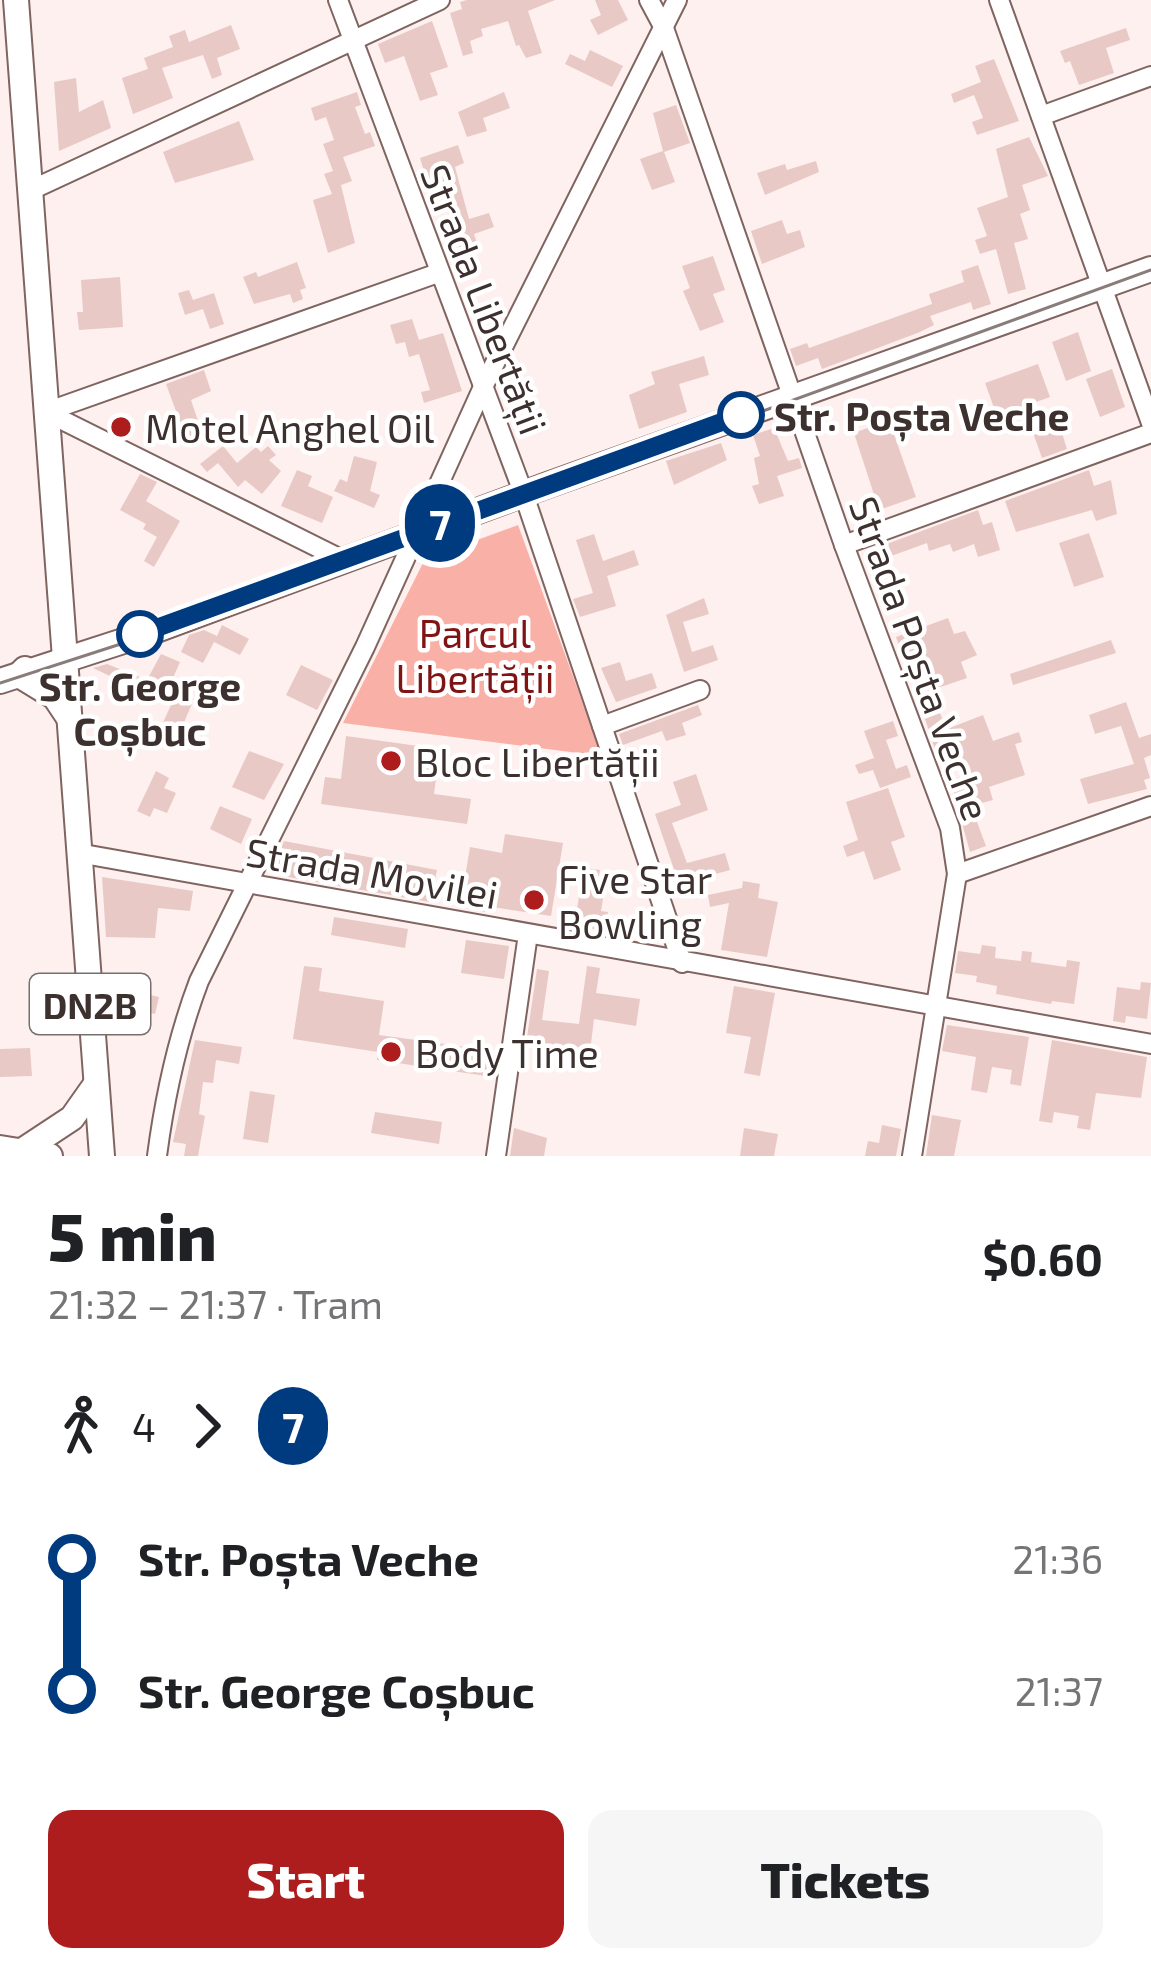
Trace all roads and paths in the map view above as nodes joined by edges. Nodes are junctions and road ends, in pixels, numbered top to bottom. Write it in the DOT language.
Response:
graph roads {
  1 [pos="16,0"];
  2 [pos="338,0"];
  3 [pos="440,0"];
  4 [pos="649,0"];
  5 [pos="677,0"];
  6 [pos="999,0"];
  7 [pos="664,28"];
  8 [pos="353,41"];
  9 [pos="1151,76"];
  10 [pos="1042,116"];
  11 [pos="29,191"];
  12 [pos="1151,269"];
  13 [pos="438,273"];
  14 [pos="1102,287"];
  15 [pos="483,387"];
  16 [pos="793,398"];
  17 [pos="46,412"];
  18 [pos="1151,423"];
  19 [pos="1151,433"];
  20 [pos="523,494"];
  21 [pos="418,535"];
  22 [pos="844,544"];
  23 [pos="345,561"];
  24 [pos="61,606"];
  25 [pos="107,647"];
  26 [pos="65,660"];
  27 [pos="9,678"];
  28 [pos="700,690"];
  29 [pos="70,718"];
  30 [pos="602,726"];
  31 [pos="1151,806"];
  32 [pos="78,853"];
  33 [pos="957,874"];
  34 [pos="245,883"];
  35 [pos="528,934"];
  36 [pos="682,963"];
  37 [pos="937,1007"];
  38 [pos="1151,1044"];
  39 [pos="96,1084"];
  40 [pos="11,1149"];
  41 [pos="50,1156"];
  42 [pos="102,1156"];
  43 [pos="157,1156"];
  44 [pos="496,1156"];
  45 [pos="912,1156"];
  1 -- 11 [label="main road"];
  2 -- 8 [label="street, Strada Libertății"];
  3 -- 8 [label="street"];
  4 -- 7 [label="street, Strada Poșta Veche"];
  5 -- 7 [label="street"];
  6 -- 10 [label="street"];
  7 -- 15 [label="street"];
  7 -- 16 [label="street, Strada Poșta Veche"];
  8 -- 11 [label="street"];
  8 -- 13 [label="street, Strada Libertății"];
  9 -- 10 [label="street"];
  10 -- 14 [label="street"];
  11 -- 17 [label="main road"];
  12 -- 14 [label="main road"];
  13 -- 15 [label="street, Strada Libertății"];
  13 -- 17 [label="street"];
  14 -- 16 [label="main road"];
  14 -- 18 [label="street"];
  15 -- 20 [label="street, Strada Libertății"];
  15 -- 21 [label="street"];
  16 -- 20 [label="main road"];
  16 -- 22 [label="street, Strada Poșta Veche"];
  17 -- 23 [label="street"];
  17 -- 24 [label="main road"];
  19 -- 22 [label="street"];
  20 -- 21 [label="main road"];
  20 -- 30 [label="street, Strada Libertății"];
  21 -- 23 [label="main road"];
  21 -- 34 [label="street"];
  22 -- 33 [label="street, Strada Poșta Veche"];
  23 -- 25 [label="main road"];
  24 -- 25 [label="main road"];
  24 -- 26 [label="main road"];
  24 -- 27 [label="main road"];
  25 -- 26 [label="main road"];
  26 -- 27 [label="main road"];
  26 -- 29 [label="main road, DN2B"];
  27 -- 29 [label="main road"];
  28 -- 30 [label="street"];
  29 -- 32 [label="main road, DN2B"];
  30 -- 36 [label="street, Strada Libertății"];
  31 -- 33 [label="street"];
  32 -- 34 [label="street, Strada Movilei"];
  32 -- 39 [label="main road, DN2B"];
  33 -- 37 [label="street, Strada Poșta Veche"];
  34 -- 35 [label="street, Strada Movilei"];
  34 -- 43 [label="street"];
  35 -- 36 [label="street, Strada Movilei"];
  35 -- 44 [label="street"];
  36 -- 37 [label="street, Strada Movilei"];
  37 -- 38 [label="street, Strada Movilei"];
  37 -- 45 [label="street, Strada Poșta Veche"];
  39 -- 40 [label="main road"];
  39 -- 42 [label="main road, DN2B"];
  40 -- 41 [label="main road"];
}
